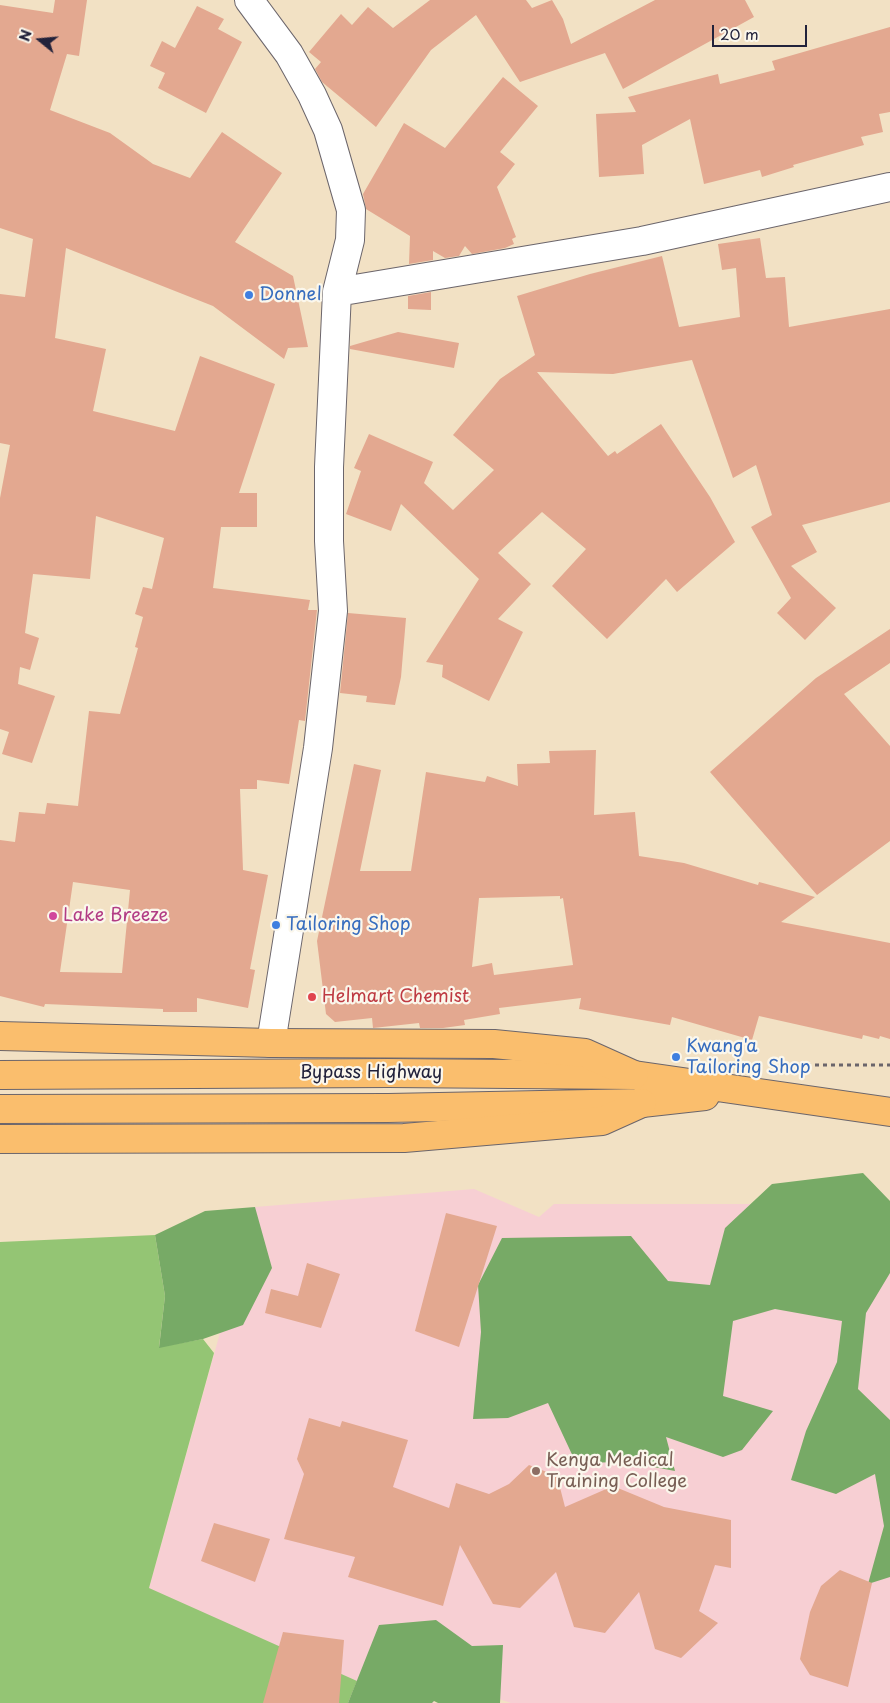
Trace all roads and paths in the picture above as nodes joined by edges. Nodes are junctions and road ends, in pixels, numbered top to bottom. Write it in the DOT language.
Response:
graph roads {
  1 [pos="249,0"];
  2 [pos="890,187"];
  3 [pos="338,292"];
  4 [pos="0,1036"];
  5 [pos="271,1043"];
  6 [pos="0,1075"];
  7 [pos="634,1075"];
  8 [pos="741,1092"];
  9 [pos="642,1103"];
  10 [pos="0,1109"];
  11 [pos="890,1112"];
  12 [pos="0,1139"];
  1 -- 3 [label="street"];
  2 -- 3 [label="street"];
  3 -- 5 [label="street"];
  4 -- 5 [label="main road"];
  5 -- 7 [label="main road"];
  6 -- 7 [label="main road, Bypass Highway"];
  7 -- 8 [label="main road, Bypass Highway"];
  8 -- 9 [label="main road, Bypass Highway"];
  8 -- 11 [label="main road, Bypass Highway"];
  9 -- 10 [label="main road, Bypass Highway"];
  9 -- 12 [label="main road"];
}
